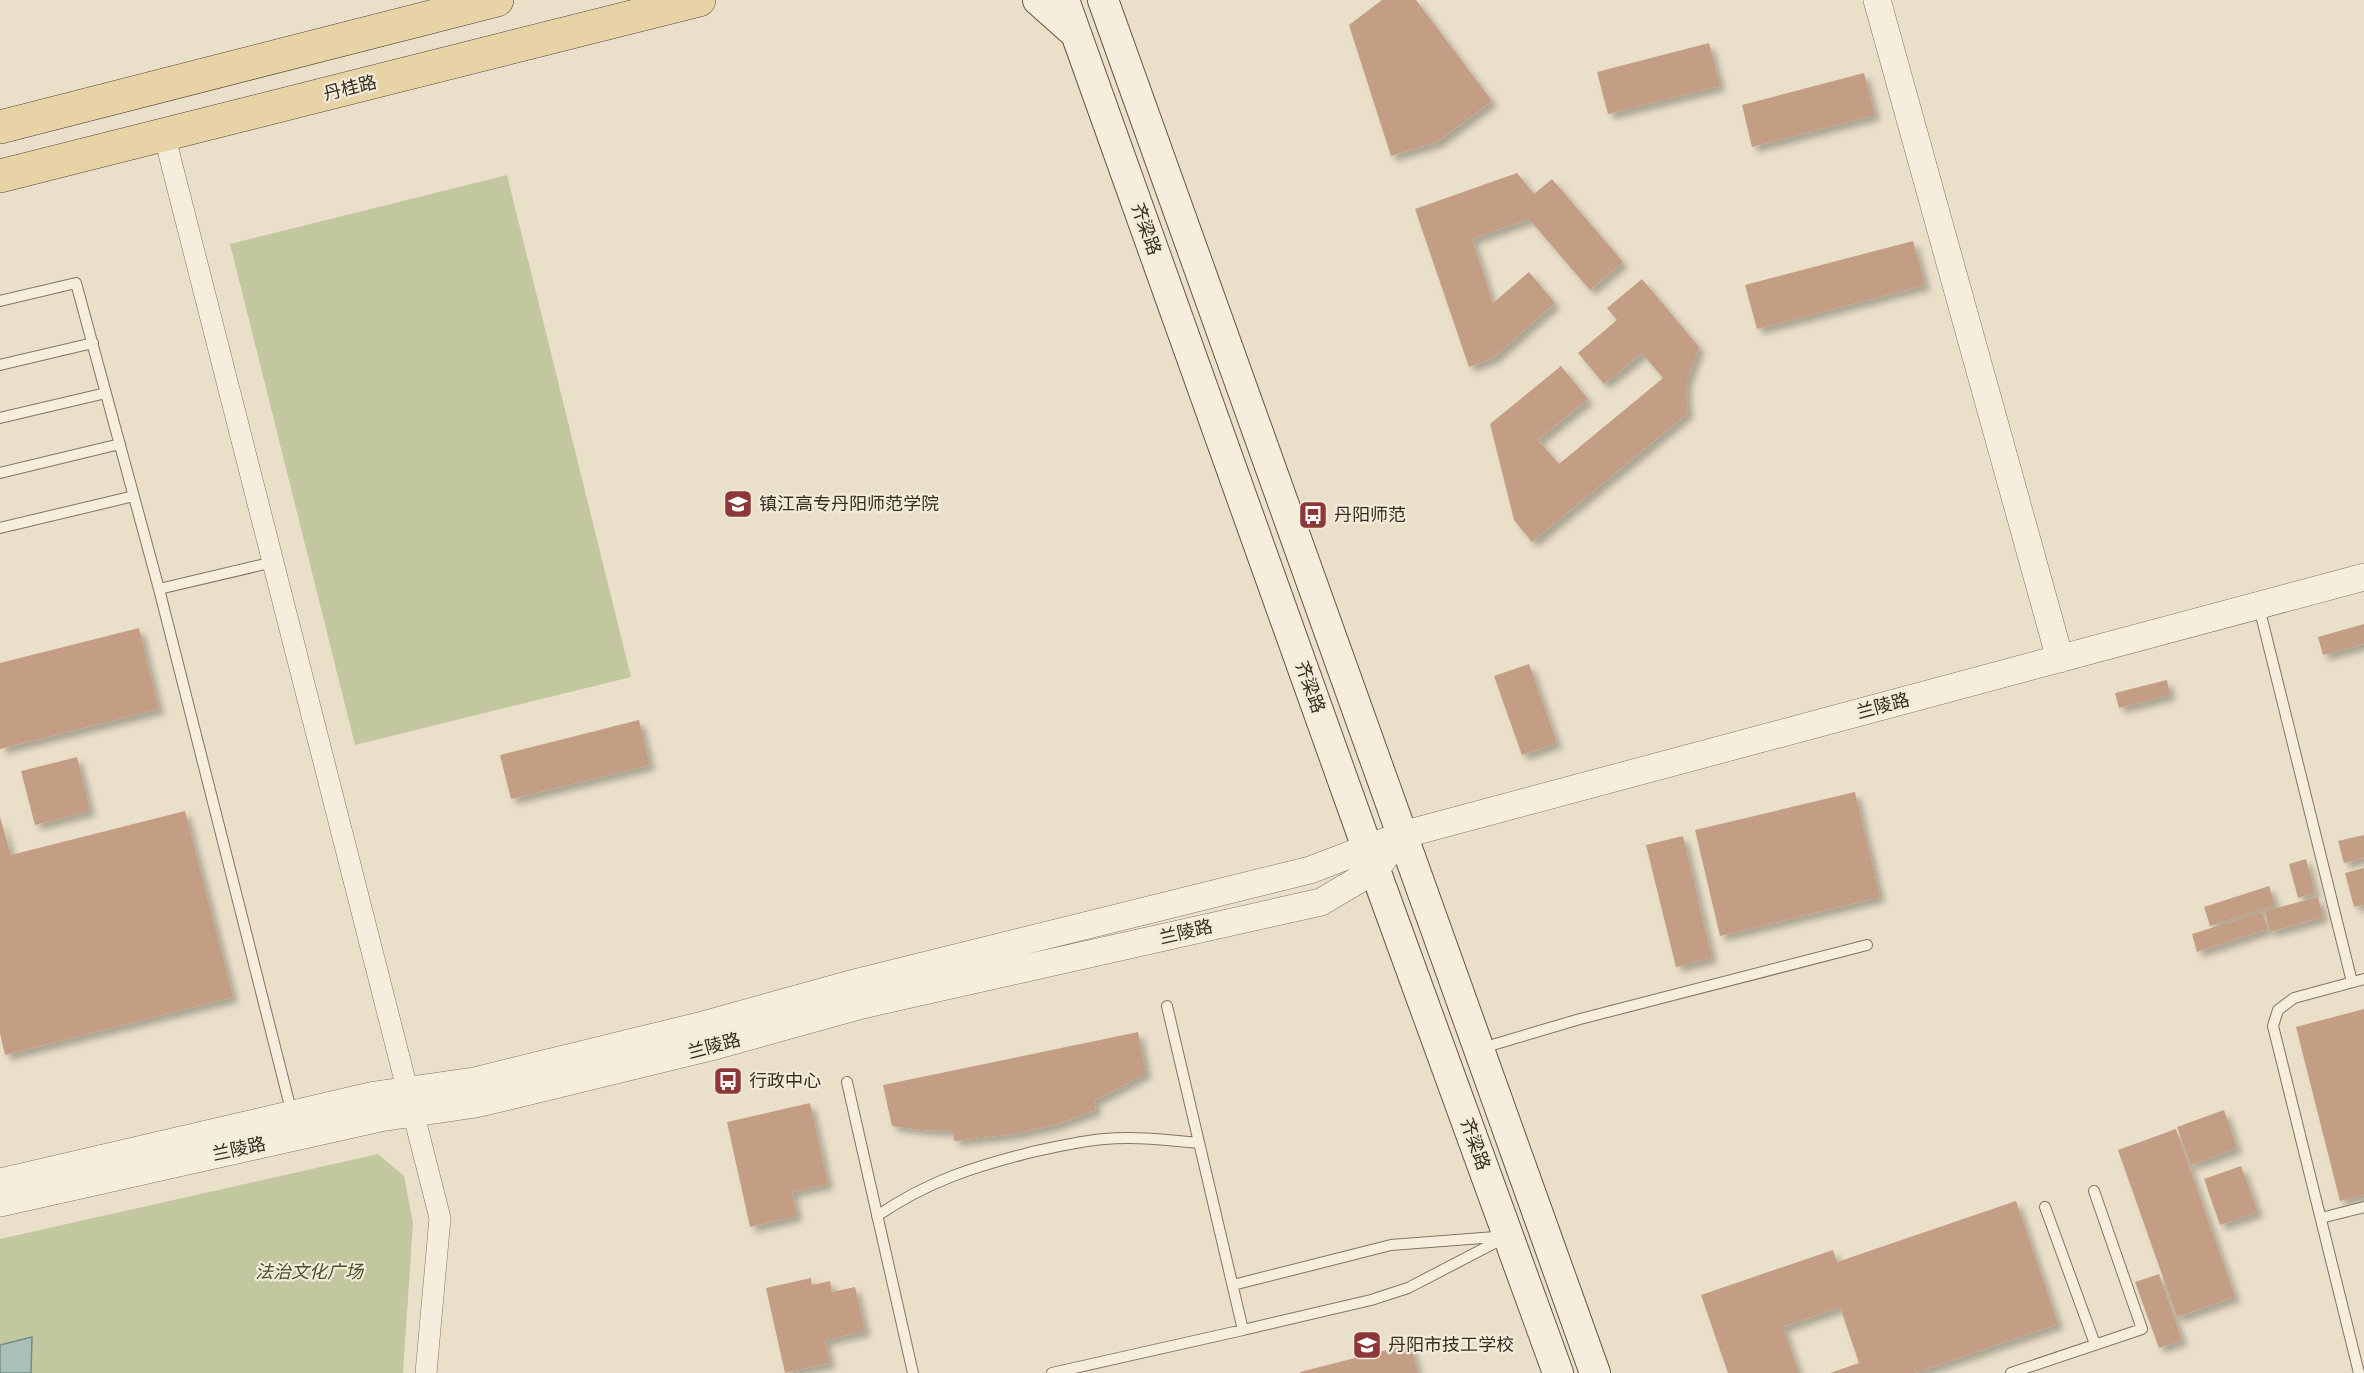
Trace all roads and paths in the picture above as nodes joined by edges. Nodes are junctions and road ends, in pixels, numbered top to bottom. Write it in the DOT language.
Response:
graph roads {
  1 [pos="497,0"];
  2 [pos="699,0"];
  3 [pos="1038,0"];
  4 [pos="1064,0"];
  5 [pos="1129,0"];
  6 [pos="1877,0"];
  7 [pos="1108,13"];
  8 [pos="1076,34"];
  9 [pos="0,127"];
  10 [pos="164,134"];
  11 [pos="0,176"];
  12 [pos="0,301"];
  13 [pos="93,343"];
  14 [pos="0,365"];
  15 [pos="106,393"];
  16 [pos="0,418"];
  17 [pos="120,444"];
  18 [pos="0,473"];
  19 [pos="134,496"];
  20 [pos="0,528"];
  21 [pos="273,562"];
  22 [pos="2364,578"];
  23 [pos="159,589"];
  24 [pos="2259,606"];
  25 [pos="2060,659"];
  26 [pos="1402,835"];
  27 [pos="1371,859"];
  28 [pos="1867,945"];
  29 [pos="2364,979"];
  30 [pos="2352,982"];
  31 [pos="1167,1006"];
  32 [pos="1479,1049"];
  33 [pos="847,1082"];
  34 [pos="411,1102"];
  35 [pos="292,1114"];
  36 [pos="1200,1143"];
  37 [pos="0,1182"];
  38 [pos="2094,1191"];
  39 [pos="0,1203"];
  40 [pos="2045,1207"];
  41 [pos="2364,1207"];
  42 [pos="877,1216"];
  43 [pos="2321,1218"];
  44 [pos="1508,1236"];
  45 [pos="1233,1285"];
  46 [pos="1243,1330"];
  47 [pos="2095,1344"];
  48 [pos="426,1373"];
  49 [pos="913,1373"];
  50 [pos="1052,1373"];
  51 [pos="1558,1373"];
  52 [pos="1595,1373"];
  53 [pos="2011,1373"];
  54 [pos="2359,1373"];
  1 -- 9 [label="main road"];
  2 -- 10 [label="main road, 丹桂路"];
  3 -- 8 [label="main road"];
  4 -- 8 [label="main road, 齐梁路"];
  5 -- 7 [label="main road"];
  6 -- 25 [label="street"];
  7 -- 26 [label="main road, 齐梁路"];
  8 -- 27 [label="main road, 齐梁路"];
  10 -- 11 [label="main road, 丹桂路"];
  10 -- 21 [label="street"];
  12 -- 13 [label="lane"];
  13 -- 14 [label="lane"];
  13 -- 15 [label="lane"];
  15 -- 16 [label="lane"];
  15 -- 17 [label="lane"];
  17 -- 18 [label="lane"];
  17 -- 19 [label="lane"];
  19 -- 20 [label="lane"];
  19 -- 23 [label="lane"];
  21 -- 23 [label="lane"];
  21 -- 34 [label="street"];
  22 -- 24 [label="street, 兰陵路"];
  23 -- 35 [label="lane"];
  24 -- 25 [label="street, 兰陵路"];
  24 -- 30 [label="lane"];
  25 -- 26 [label="street, 兰陵路"];
  26 -- 27 [label="street, 兰陵路"];
  26 -- 32 [label="main road, 齐梁路"];
  27 -- 34 [label="street, 兰陵路"];
  27 -- 44 [label="main road, 齐梁路"];
  28 -- 32 [label="lane"];
  29 -- 30 [label="lane"];
  30 -- 43 [label="lane"];
  31 -- 36 [label="lane"];
  32 -- 52 [label="main road, 齐梁路"];
  33 -- 42 [label="lane"];
  34 -- 35 [label="street, 兰陵路"];
  34 -- 39 [label="street, 兰陵路"];
  34 -- 48 [label="street"];
  35 -- 37 [label="street, 兰陵路"];
  36 -- 42 [label="lane"];
  36 -- 45 [label="lane"];
  38 -- 47 [label="lane"];
  40 -- 47 [label="lane"];
  41 -- 43 [label="lane"];
  42 -- 49 [label="lane"];
  43 -- 54 [label="lane"];
  44 -- 45 [label="lane"];
  44 -- 46 [label="lane"];
  44 -- 51 [label="main road, 齐梁路"];
  45 -- 46 [label="lane"];
  46 -- 50 [label="lane"];
  47 -- 53 [label="lane"];
}
